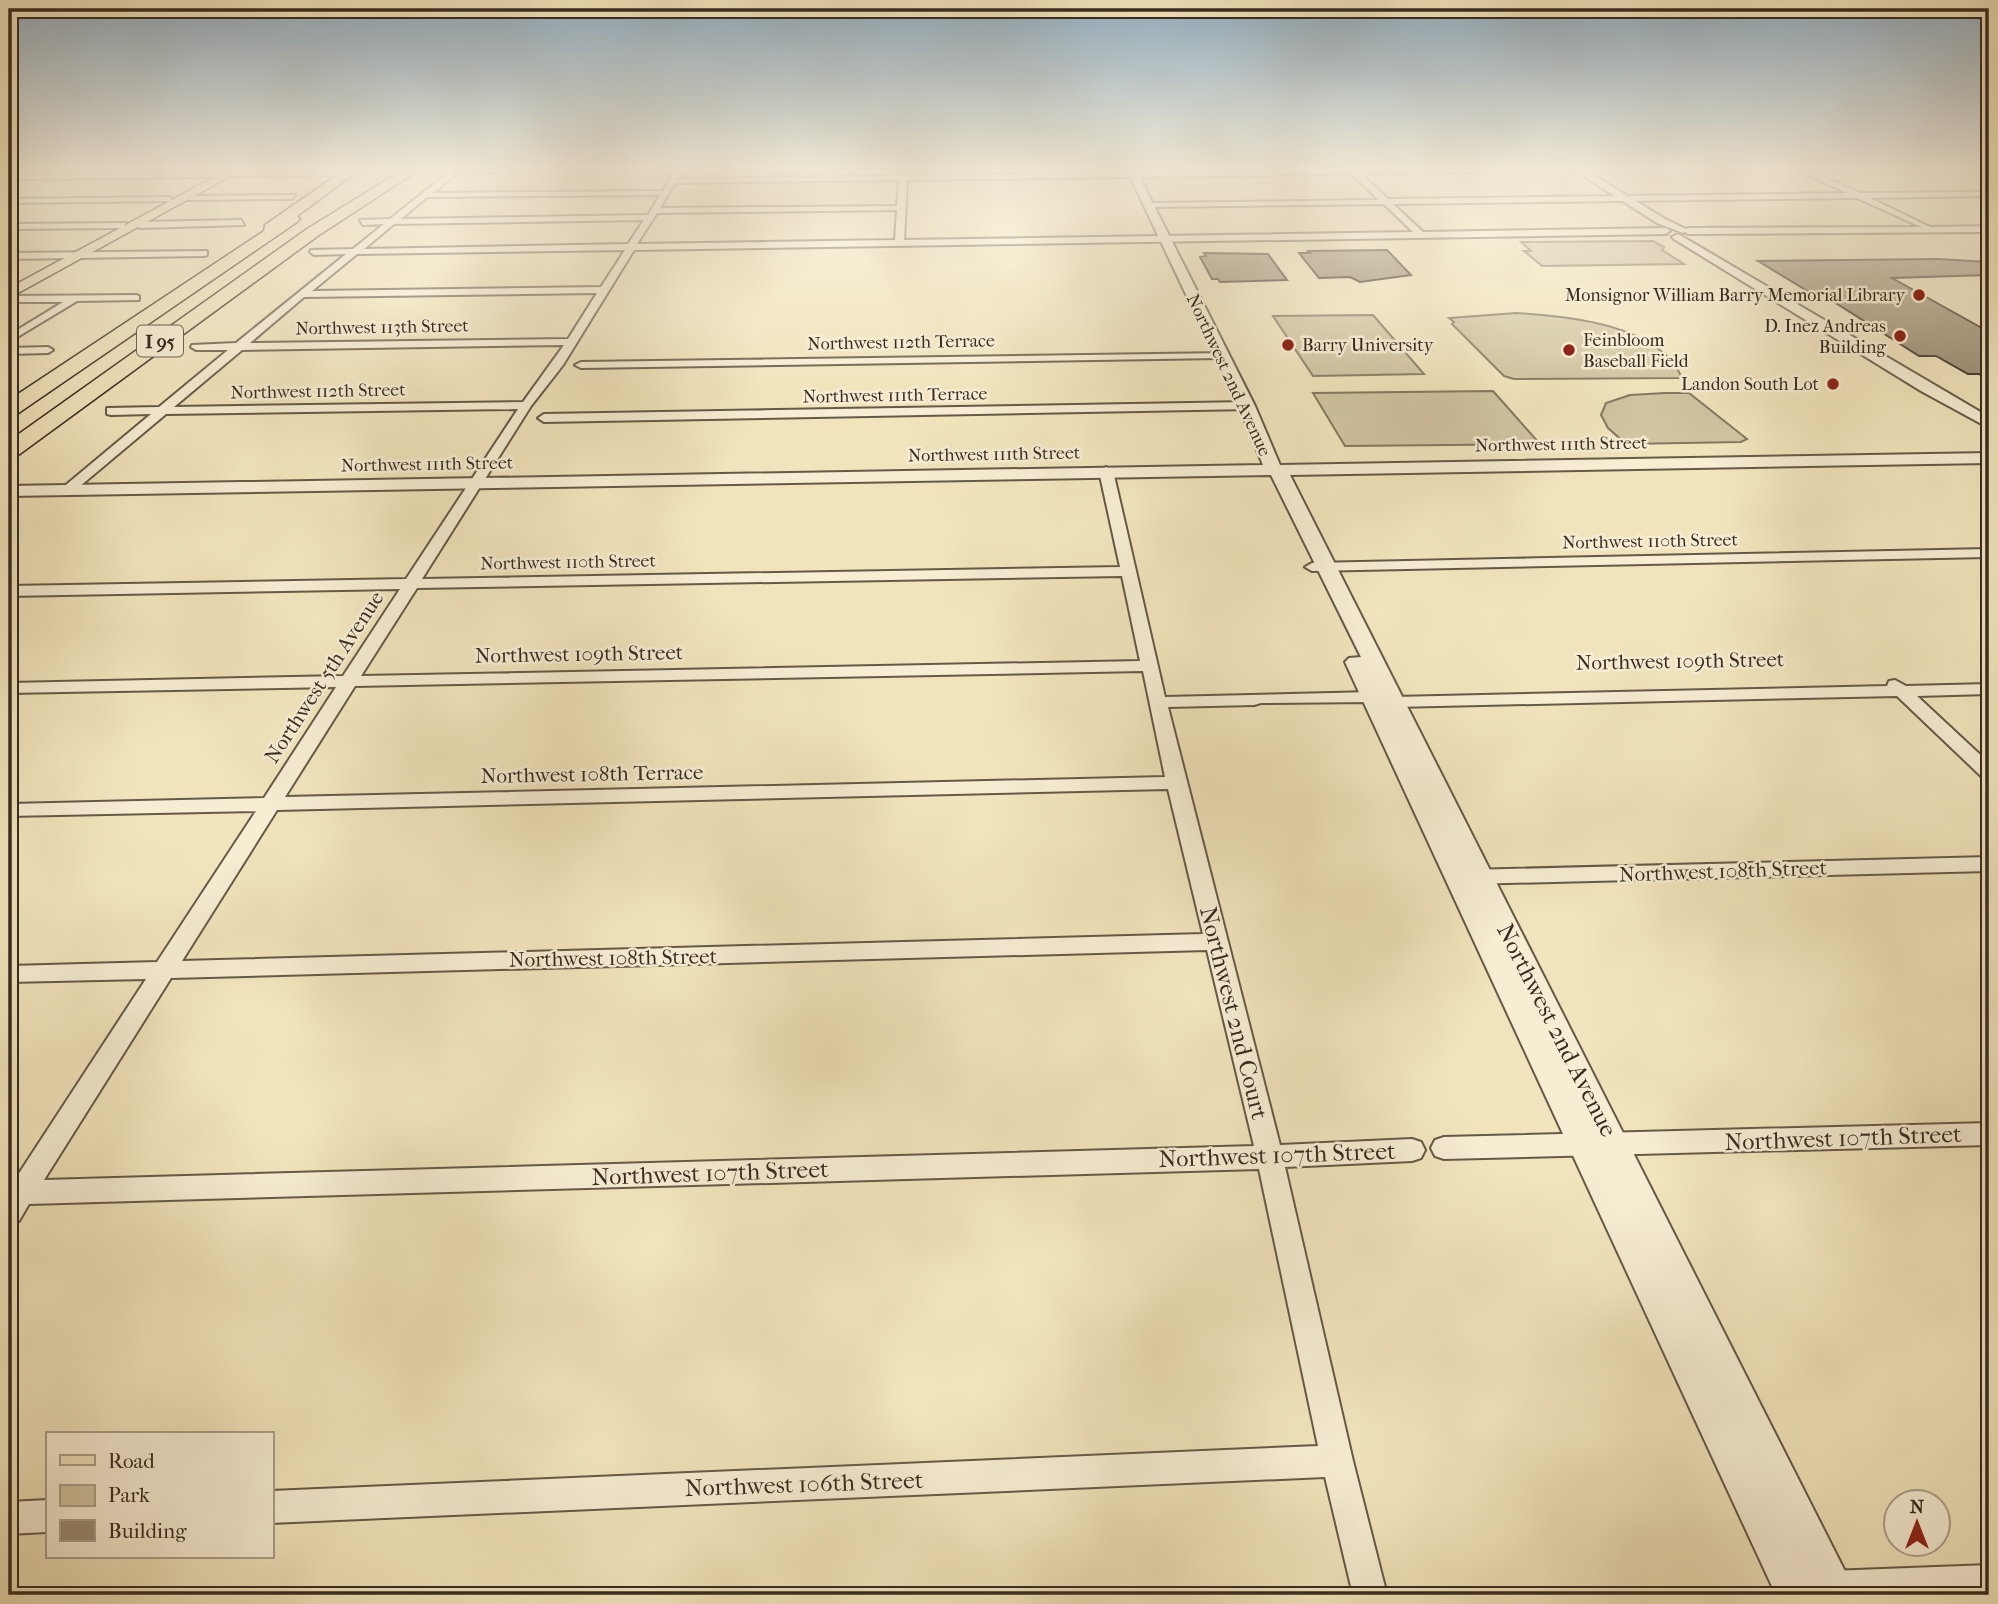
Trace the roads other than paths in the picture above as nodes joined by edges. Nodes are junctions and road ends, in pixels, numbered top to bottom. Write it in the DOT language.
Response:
graph roads {
  1 [pos="94,243"];
  2 [pos="103,243"];
  3 [pos="242,243"];
  4 [pos="266,243"];
  5 [pos="281,243"];
  6 [pos="298,243"];
  7 [pos="366,243"];
  8 [pos="633,243"];
  9 [pos="898,243"];
  10 [pos="911,243"];
  11 [pos="1166,243"];
  12 [pos="1696,243"];
  13 [pos="631,247"];
  14 [pos="314,252"];
  15 [pos="355,252"];
  16 [pos="83,253"];
  17 [pos="9,256"];
  18 [pos="209,262"];
  19 [pos="604,290"];
  20 [pos="302,294"];
  21 [pos="9,297"];
  22 [pos="77,298"];
  23 [pos="136,298"];
  24 [pos="9,339"];
  25 [pos="569,342"];
  26 [pos="242,346"];
  27 [pos="196,347"];
  28 [pos="48,350"];
  29 [pos="9,351"];
  30 [pos="1222,355"];
  31 [pos="581,365"];
  32 [pos="526,405"];
  33 [pos="1247,406"];
  34 [pos="9,409"];
  35 [pos="111,411"];
  36 [pos="163,411"];
  37 [pos="544,418"];
  38 [pos="9,422"];
  39 [pos="1989,423"];
  40 [pos="9,437"];
  41 [pos="9,451"];
  42 [pos="1986,456"];
  43 [pos="1273,469"];
  44 [pos="1105,471"];
  45 [pos="477,483"];
  46 [pos="68,489"];
  47 [pos="9,491"];
  48 [pos="1989,554"];
  49 [pos="1319,567"];
  50 [pos="1127,571"];
  51 [pos="410,584"];
  52 [pos="9,591"];
  53 [pos="1149,666"];
  54 [pos="1989,677"];
  55 [pos="350,681"];
  56 [pos="1895,685"];
  57 [pos="9,688"];
  58 [pos="1989,689"];
  59 [pos="1385,697"];
  60 [pos="1159,702"];
  61 [pos="1989,773"];
  62 [pos="1176,783"];
  63 [pos="270,804"];
  64 [pos="9,810"];
  65 [pos="1989,864"];
  66 [pos="1469,877"];
  67 [pos="1217,942"];
  68 [pos="165,970"];
  69 [pos="9,974"];
  70 [pos="1989,1134"];
  71 [pos="1599,1144"];
  72 [pos="1444,1148"];
  73 [pos="1412,1150"];
  74 [pos="1270,1157"];
  75 [pos="13,1200"];
  76 [pos="1337,1461"];
  77 [pos="273,1507"];
  78 [pos="46,1516"];
  79 [pos="9,1518"];
  80 [pos="1989,1582"];
  81 [pos="1796,1592"];
  82 [pos="1834,1592"];
  83 [pos="1370,1595"];
  1 -- 16 [label="main road"];
  2 -- 16 [label="main road"];
  3 -- 18 [label="highway"];
  4 -- 38 [label="highway"];
  5 -- 40 [label="highway"];
  6 -- 41 [label="highway, I 95"];
  7 -- 15 [label="street"];
  8 -- 13 [label="street, Northwest 5th Avenue"];
  9 -- 10 [label="street"];
  9 -- 13 [label="street"];
  11 -- 30 [label="street, Northwest 2nd Avenue"];
  12 -- 39 [label="street"];
  13 -- 15 [label="street"];
  13 -- 19 [label="street, Northwest 5th Avenue"];
  14 -- 15 [label="street"];
  15 -- 20 [label="street"];
  16 -- 17 [label="street"];
  16 -- 18 [label="street"];
  16 -- 21 [label="main road"];
  18 -- 34 [label="highway, I 95"];
  19 -- 20 [label="street"];
  19 -- 25 [label="street, Northwest 5th Avenue"];
  20 -- 26 [label="street"];
  21 -- 22 [label="street"];
  22 -- 23 [label="street"];
  22 -- 24 [label="street"];
  25 -- 26 [label="street, Northwest 113th Street"];
  25 -- 32 [label="street, Northwest 5th Avenue"];
  26 -- 27 [label="street, Northwest 113th Street"];
  26 -- 36 [label="street"];
  28 -- 29 [label="street"];
  30 -- 31 [label="street, Northwest 112th Terrace"];
  30 -- 33 [label="street, Northwest 2nd Avenue"];
  32 -- 36 [label="street, Northwest 112th Street"];
  32 -- 45 [label="street, Northwest 5th Avenue"];
  33 -- 37 [label="street, Northwest 111th Terrace"];
  33 -- 43 [label="street, Northwest 2nd Avenue"];
  35 -- 36 [label="street, Northwest 112th Street"];
  36 -- 46 [label="street"];
  42 -- 43 [label="street, Northwest 111th Street"];
  43 -- 44 [label="street, Northwest 111th Street"];
  43 -- 49 [label="street, Northwest 2nd Avenue"];
  44 -- 45 [label="street, Northwest 111th Street"];
  44 -- 50 [label="street, Northwest 2nd Court"];
  45 -- 46 [label="street, Northwest 111th Street"];
  45 -- 51 [label="street, Northwest 5th Avenue"];
  46 -- 47 [label="street, Northwest 111th Street"];
  48 -- 49 [label="street, Northwest 110th Street"];
  49 -- 59 [label="street, Northwest 2nd Avenue"];
  50 -- 51 [label="street, Northwest 110th Street"];
  50 -- 53 [label="street, Northwest 2nd Court"];
  51 -- 52 [label="street, Northwest 110th Street"];
  51 -- 55 [label="street, Northwest 5th Avenue"];
  53 -- 55 [label="street, Northwest 109th Street"];
  53 -- 60 [label="street, Northwest 2nd Court"];
  54 -- 56 [label="street, Northwest 109th Street"];
  55 -- 57 [label="street, Northwest 109th Street"];
  55 -- 63 [label="street, Northwest 5th Avenue"];
  56 -- 58 [label="street, Northwest 109th Street"];
  56 -- 59 [label="street, Northwest 109th Street"];
  56 -- 61 [label="street"];
  59 -- 60 [label="street, Northwest 109th Street"];
  59 -- 66 [label="street, Northwest 2nd Avenue"];
  60 -- 62 [label="street, Northwest 2nd Court"];
  62 -- 63 [label="street, Northwest 108th Terrace"];
  62 -- 67 [label="street, Northwest 2nd Court"];
  63 -- 64 [label="street, Northwest 108th Terrace"];
  63 -- 68 [label="street, Northwest 5th Avenue"];
  65 -- 66 [label="street, Northwest 108th Street"];
  66 -- 71 [label="street, Northwest 2nd Avenue"];
  67 -- 68 [label="street, Northwest 108th Street"];
  67 -- 74 [label="street, Northwest 2nd Court"];
  68 -- 69 [label="street, Northwest 108th Street"];
  68 -- 75 [label="street, Northwest 5th Avenue"];
  70 -- 71 [label="street, Northwest 107th Street"];
  71 -- 72 [label="street, Northwest 107th Street"];
  71 -- 81 [label="street, Northwest 2nd Avenue"];
  71 -- 82 [label="street, Northwest 2nd Avenue"];
  73 -- 74 [label="street, Northwest 107th Street"];
  74 -- 75 [label="street, Northwest 107th Street"];
  74 -- 76 [label="street, Northwest 2nd Court"];
  76 -- 77 [label="street, Northwest 106th Street"];
  76 -- 83 [label="street, Northwest 2nd Court"];
  78 -- 79 [label="street"];
  80 -- 82 [label="street"];
  81 -- 82 [label="street"];
}
